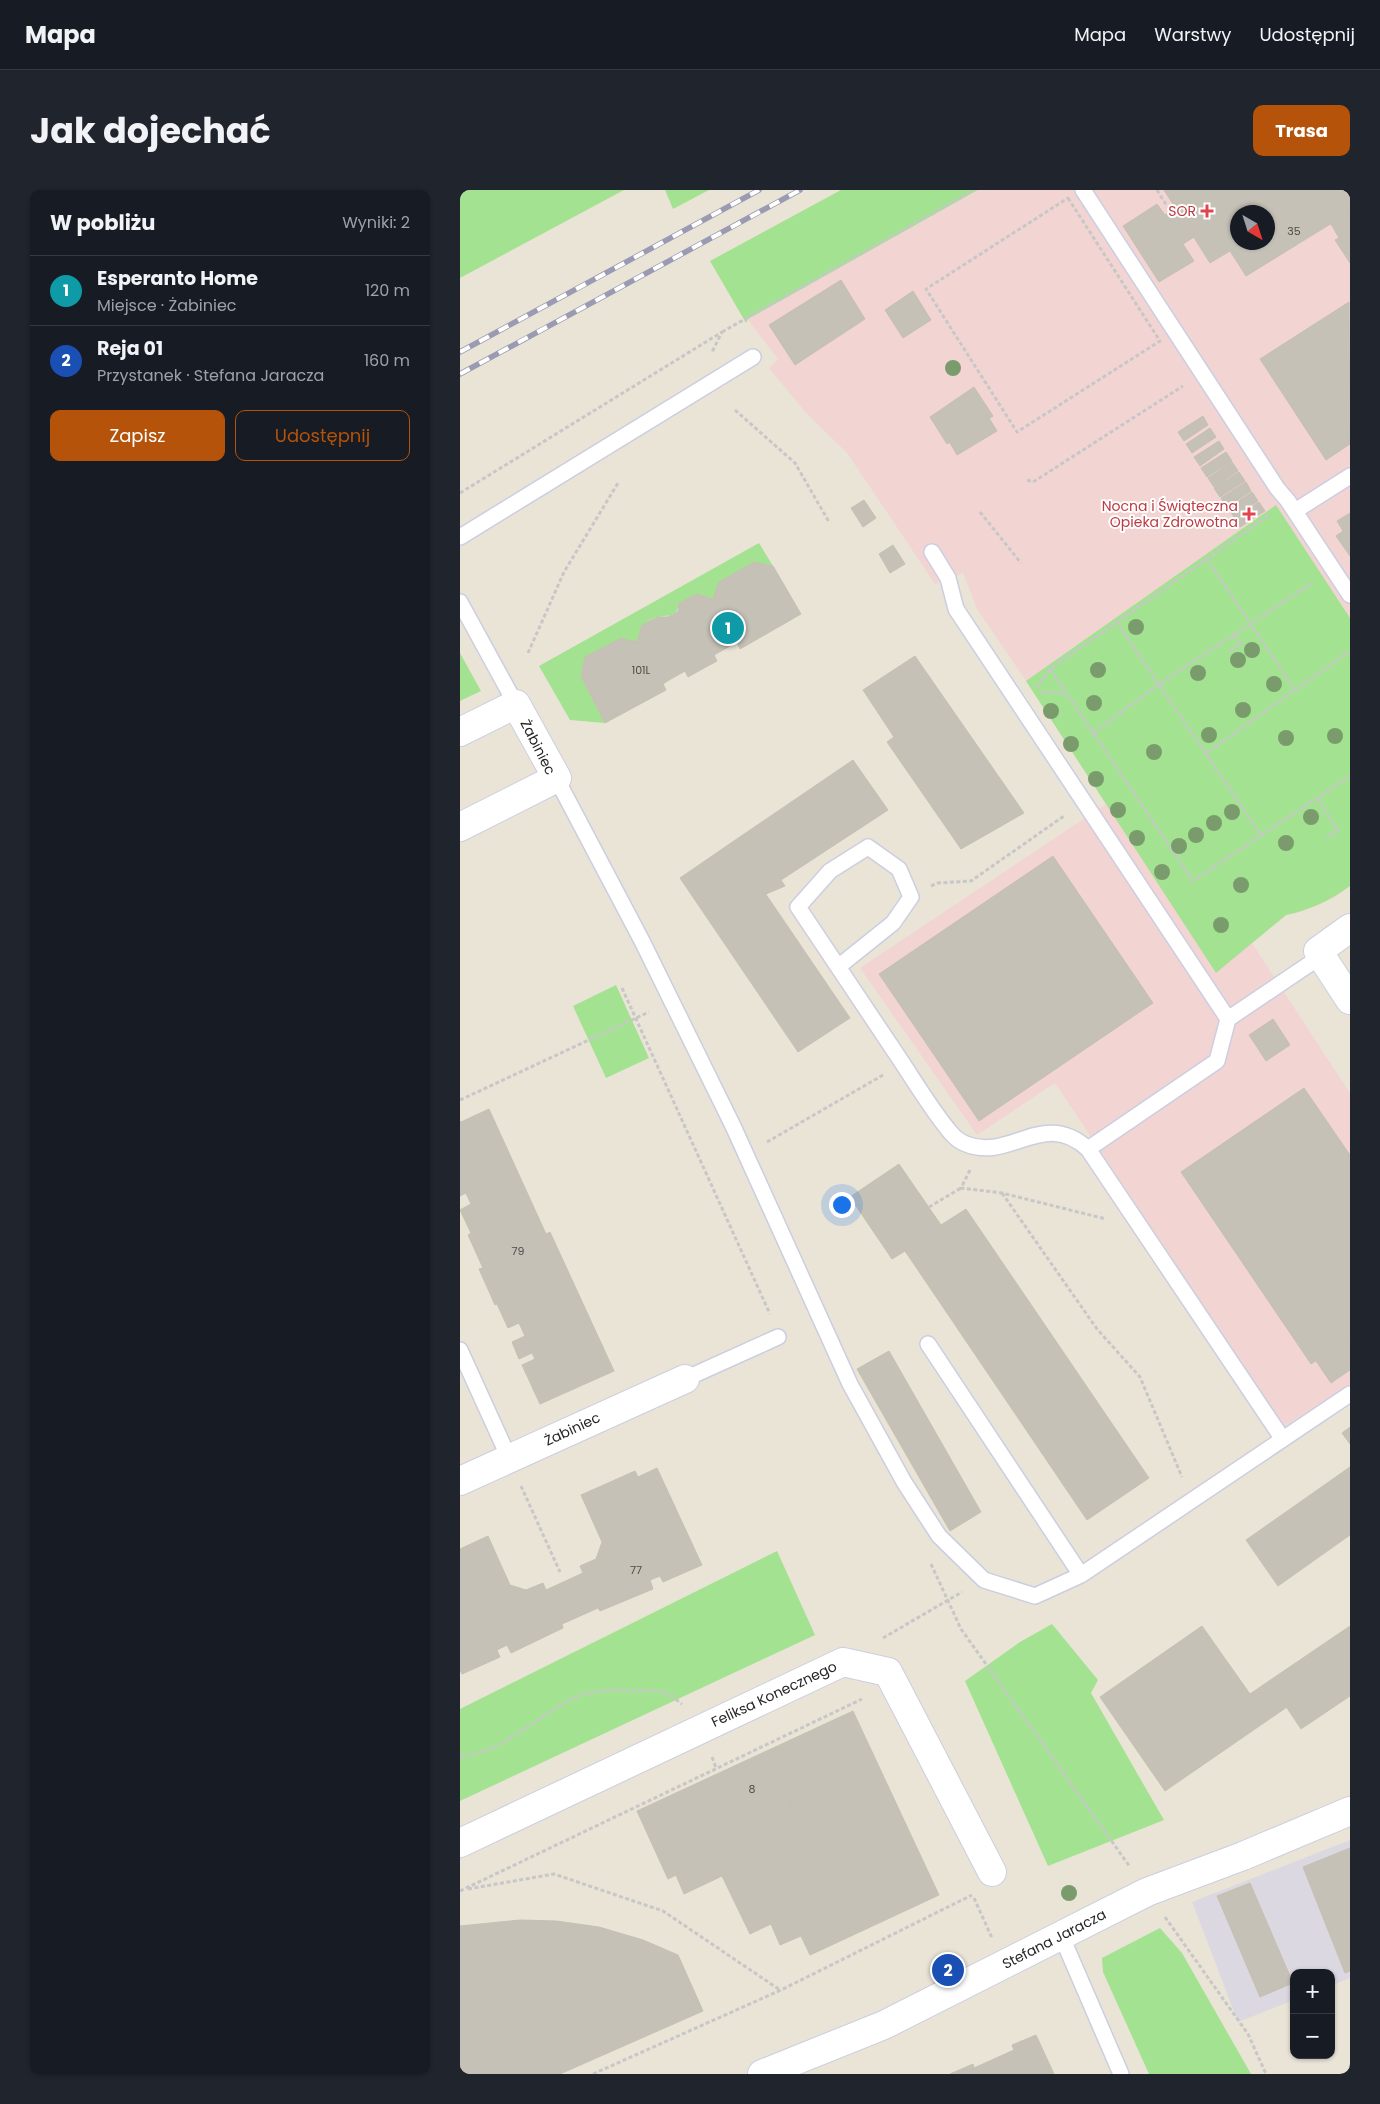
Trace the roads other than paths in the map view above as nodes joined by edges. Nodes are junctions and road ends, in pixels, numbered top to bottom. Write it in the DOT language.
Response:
graph roads {
  1 [pos="1083,190"];
  2 [pos="753,357"];
  3 [pos="1350,476"];
  4 [pos="1292,506"];
  5 [pos="460,537"];
  6 [pos="932,552"];
  7 [pos="1350,594"];
  8 [pos="460,602"];
  9 [pos="516,704"];
  10 [pos="460,732"];
  11 [pos="556,778"];
  12 [pos="460,827"];
  13 [pos="1350,928"];
  14 [pos="1318,951"];
  15 [pos="838,967"];
  16 [pos="1350,1000"];
  17 [pos="1228,1019"];
  18 [pos="1088,1149"];
  19 [pos="778,1337"];
  20 [pos="928,1344"];
  21 [pos="460,1350"];
  22 [pos="685,1379"];
  23 [pos="1350,1394"];
  24 [pos="1282,1438"];
  25 [pos="509,1458"];
  26 [pos="460,1481"];
  27 [pos="1081,1575"];
  28 [pos="1350,1811"];
  29 [pos="460,1844"];
  30 [pos="992,1872"];
  31 [pos="1061,1935"];
  32 [pos="776,2071"];
  33 [pos="1121,2074"];
  1 -- 4 [label="lane"];
  2 -- 5 [label="lane"];
  3 -- 4 [label="lane"];
  4 -- 7 [label="lane"];
  6 -- 17 [label="lane"];
  8 -- 9 [label="lane"];
  9 -- 10 [label="street, Żabiniec"];
  9 -- 11 [label="lane"];
  11 -- 12 [label="street, Żabiniec"];
  11 -- 27 [label="lane"];
  13 -- 14 [label="street"];
  14 -- 16 [label="street"];
  14 -- 17 [label="lane"];
  15 -- 15 [label="lane"];
  15 -- 18 [label="lane"];
  17 -- 18 [label="lane"];
  18 -- 24 [label="lane"];
  19 -- 22 [label="lane"];
  20 -- 27 [label="lane"];
  21 -- 25 [label="lane"];
  22 -- 25 [label="street, Żabiniec"];
  23 -- 24 [label="lane"];
  24 -- 27 [label="lane"];
  25 -- 26 [label="street, Żabiniec"];
  28 -- 31 [label="street, Stefana Jaracza"];
  29 -- 30 [label="street, Feliksa Konecznego"];
  31 -- 32 [label="street, Stefana Jaracza"];
  31 -- 33 [label="lane"];
}
